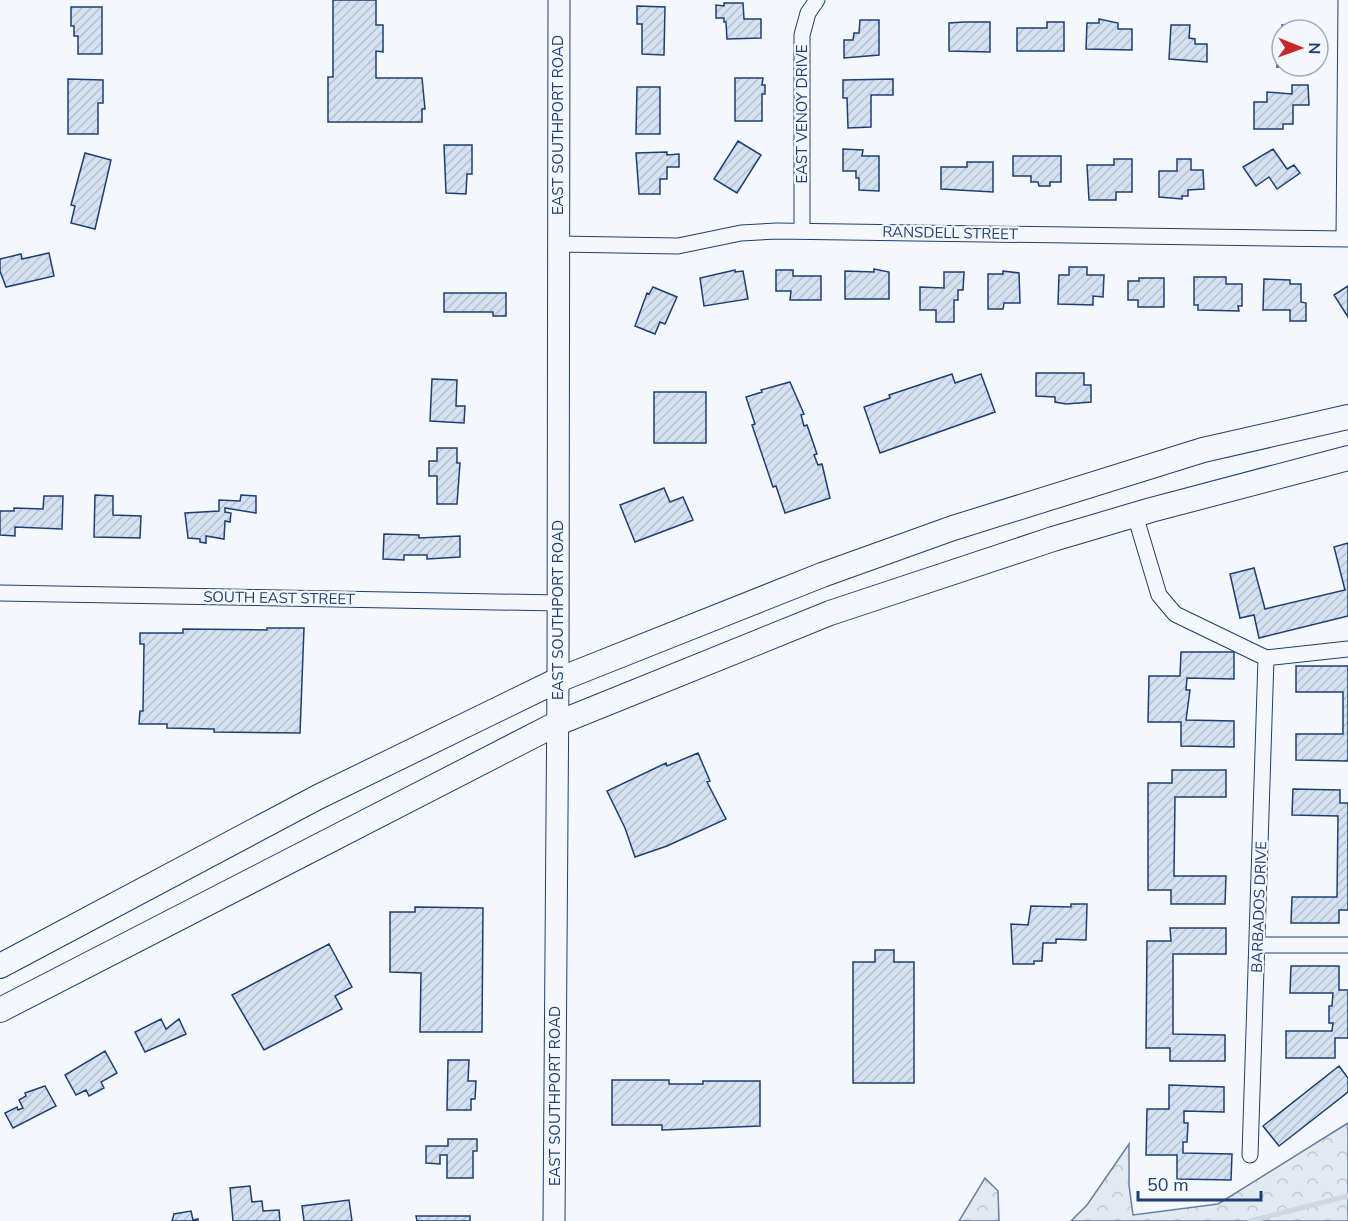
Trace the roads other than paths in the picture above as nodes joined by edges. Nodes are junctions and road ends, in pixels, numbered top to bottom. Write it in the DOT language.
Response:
graph roads {
  1 [pos="559,0"];
  2 [pos="817,0"];
  3 [pos="1346,0"];
  4 [pos="802,231"];
  5 [pos="1346,239"];
  6 [pos="558,244"];
  7 [pos="1348,417"];
  8 [pos="1348,458"];
  9 [pos="1135,515"];
  10 [pos="0,593"];
  11 [pos="558,603"];
  12 [pos="1348,649"];
  13 [pos="1266,658"];
  14 [pos="558,680"];
  15 [pos="558,723"];
  16 [pos="1258,945"];
  17 [pos="1348,945"];
  18 [pos="0,966"];
  19 [pos="0,1010"];
  20 [pos="1250,1155"];
  21 [pos="554,1221"];
  1 -- 6 [label="main road, EAST SOUTHPORT ROAD"];
  2 -- 4 [label="street, EAST VENOY DRIVE"];
  3 -- 5 [label="street"];
  4 -- 5 [label="street, RANSDELL STREET"];
  4 -- 6 [label="street, RANSDELL STREET"];
  6 -- 11 [label="main road, EAST SOUTHPORT ROAD"];
  7 -- 14 [label="main road"];
  8 -- 9 [label="main road"];
  9 -- 13 [label="street"];
  9 -- 15 [label="main road"];
  10 -- 11 [label="street, SOUTH EAST STREET"];
  11 -- 14 [label="main road, EAST SOUTHPORT ROAD"];
  12 -- 13 [label="street"];
  13 -- 16 [label="street, BARBADOS DRIVE"];
  14 -- 15 [label="main road, EAST SOUTHPORT ROAD"];
  14 -- 18 [label="main road"];
  15 -- 19 [label="main road"];
  15 -- 21 [label="main road, EAST SOUTHPORT ROAD"];
  16 -- 17 [label="street"];
  16 -- 20 [label="street, BARBADOS DRIVE"];
}
